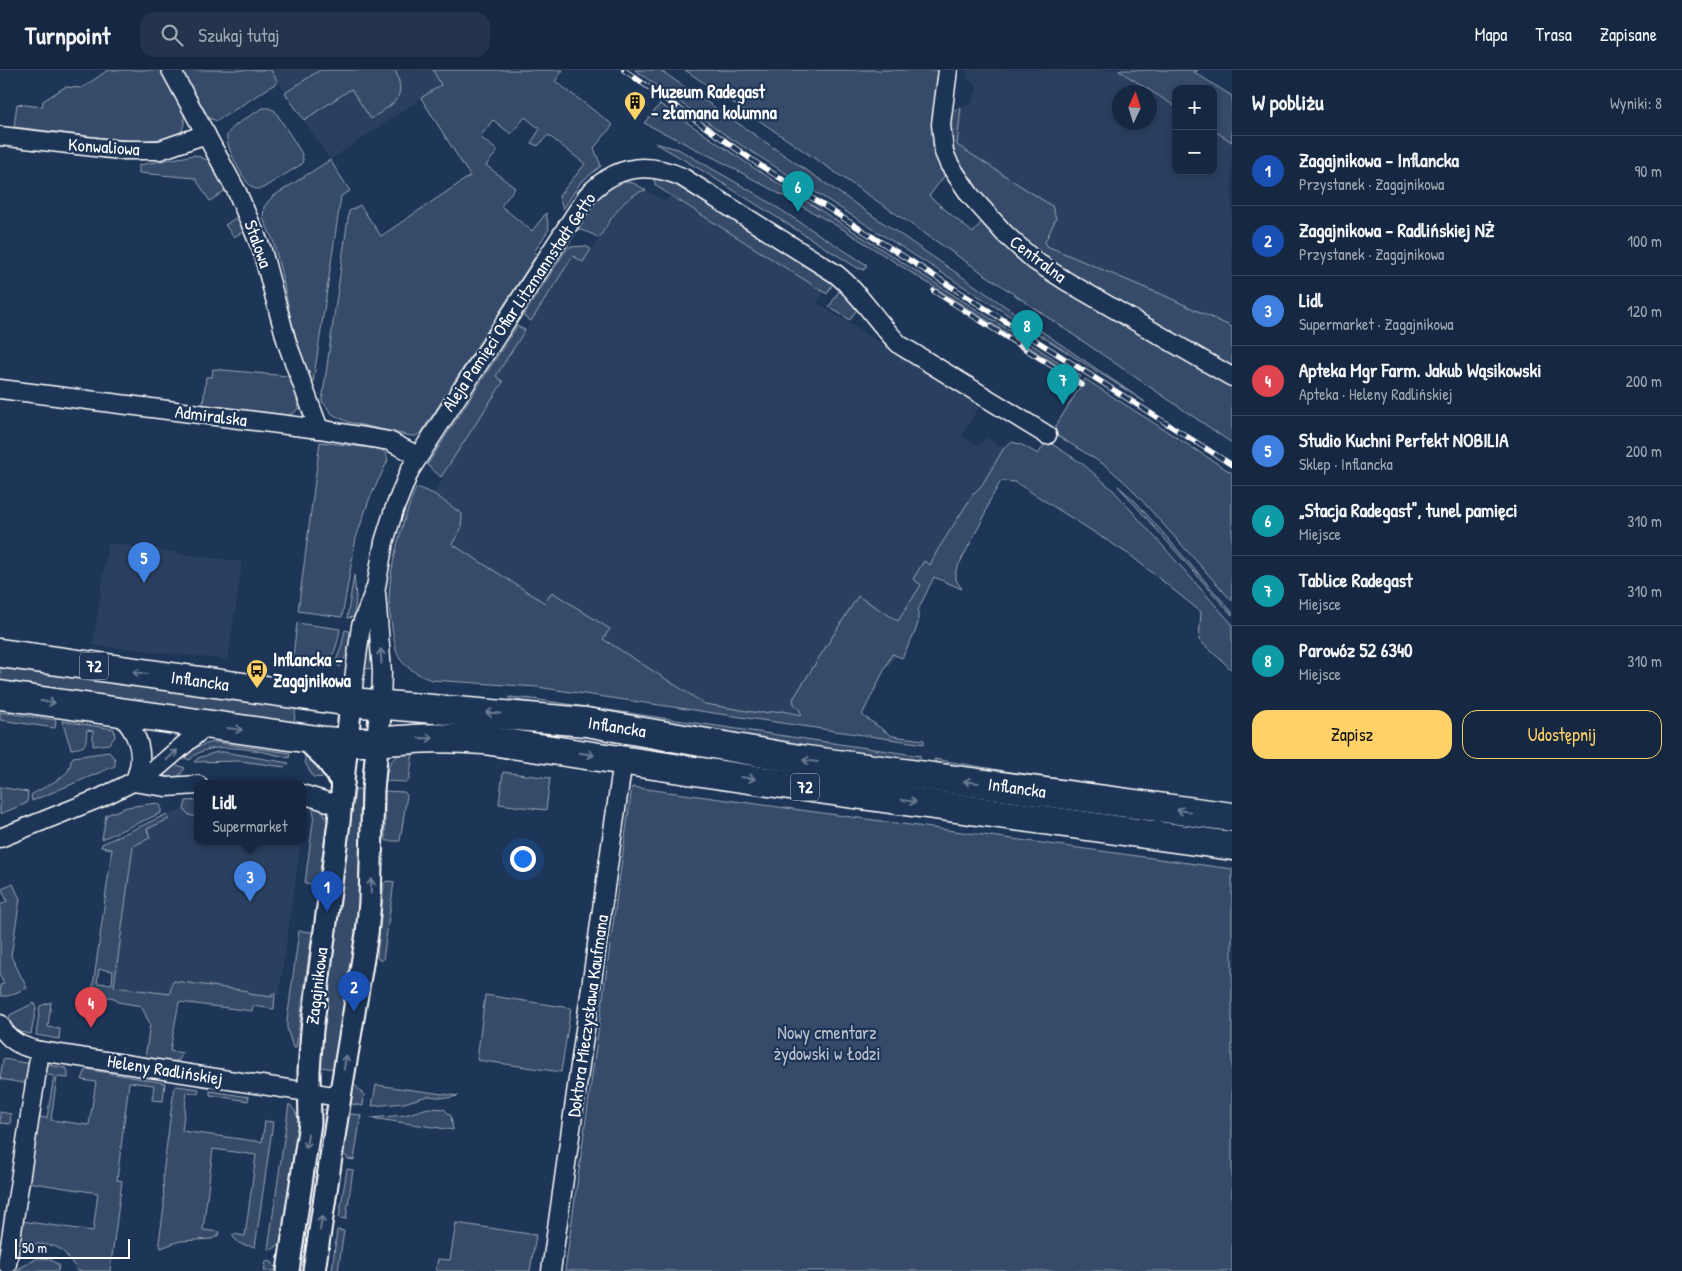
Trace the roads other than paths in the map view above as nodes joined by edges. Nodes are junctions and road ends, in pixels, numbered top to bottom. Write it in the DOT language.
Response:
graph roads {
  1 [pos="171,70"];
  2 [pos="948,70"];
  3 [pos="206,134"];
  4 [pos="0,136"];
  5 [pos="1232,377"];
  6 [pos="0,389"];
  7 [pos="319,429"];
  8 [pos="1048,435"];
  9 [pos="418,456"];
  10 [pos="376,587"];
  11 [pos="0,653"];
  12 [pos="0,695"];
  13 [pos="351,702"];
  14 [pos="381,705"];
  15 [pos="118,712"];
  16 [pos="207,725"];
  17 [pos="305,739"];
  18 [pos="378,742"];
  19 [pos="347,743"];
  20 [pos="623,760"];
  21 [pos="134,782"];
  22 [pos="343,783"];
  23 [pos="194,785"];
  24 [pos="306,795"];
  25 [pos="341,806"];
  26 [pos="1232,818"];
  27 [pos="0,838"];
  28 [pos="1232,846"];
  29 [pos="0,1024"];
  30 [pos="40,1051"];
  31 [pos="309,1093"];
  32 [pos="340,1097"];
  33 [pos="7,1264"];
  34 [pos="288,1271"];
  35 [pos="314,1271"];
  36 [pos="551,1271"];
  1 -- 3 [label="street, Stalowa"];
  2 -- 5 [label="street, Centralna"];
  3 -- 4 [label="street, Konwaliowa"];
  3 -- 7 [label="street, Stalowa"];
  6 -- 7 [label="street, Admiralska"];
  7 -- 9 [label="street, Admiralska"];
  8 -- 9 [label="street, Aleja Pamięci Ofiar Litzmannstadt Getto"];
  9 -- 10 [label="street, Aleja Pamięci Ofiar Litzmannstadt Getto"];
  10 -- 13 [label="street, Aleja Pamięci Ofiar Litzmannstadt Getto"];
  14 -- 10 [label="street, Aleja Pamięci Ofiar Litzmannstadt Getto, one-way"];
  13 -- 11 [label="main road, Inflancka / 72, one-way"];
  12 -- 15 [label="main road, Inflancka / 72, one-way"];
  13 -- 14 [label="main road, Inflancka / 72"];
  13 -- 19 [label="street, Zagajnikowa"];
  14 -- 18 [label="street"];
  26 -- 14 [label="main road, Inflancka / 72, one-way"];
  15 -- 16 [label="main road, Inflancka / 72"];
  15 -- 21 [label="street"];
  16 -- 17 [label="main road, Inflancka / 72, one-way"];
  21 -- 16 [label="street, one-way"];
  17 -- 19 [label="main road, Inflancka / 72"];
  17 -- 22 [label="street"];
  18 -- 19 [label="main road, Inflancka / 72"];
  18 -- 20 [label="main road, Inflancka / 72, one-way"];
  32 -- 18 [label="street, one-way"];
  19 -- 22 [label="street, Zagajnikowa"];
  20 -- 28 [label="main road, Inflancka / 72, one-way"];
  20 -- 36 [label="street, Doktora Mieczysława Kaufmana"];
  21 -- 23 [label="street"];
  21 -- 27 [label="street"];
  22 -- 25 [label="street, Zagajnikowa"];
  24 -- 25 [label="street"];
  25 -- 31 [label="street, Zagajnikowa"];
  29 -- 30 [label="street, Heleny Radlińskiej"];
  30 -- 31 [label="street, Heleny Radlińskiej"];
  30 -- 33 [label="street"];
  31 -- 32 [label="street, Heleny Radlińskiej"];
  31 -- 34 [label="street, Zagajnikowa, one-way"];
  35 -- 32 [label="street, one-way"];
}
